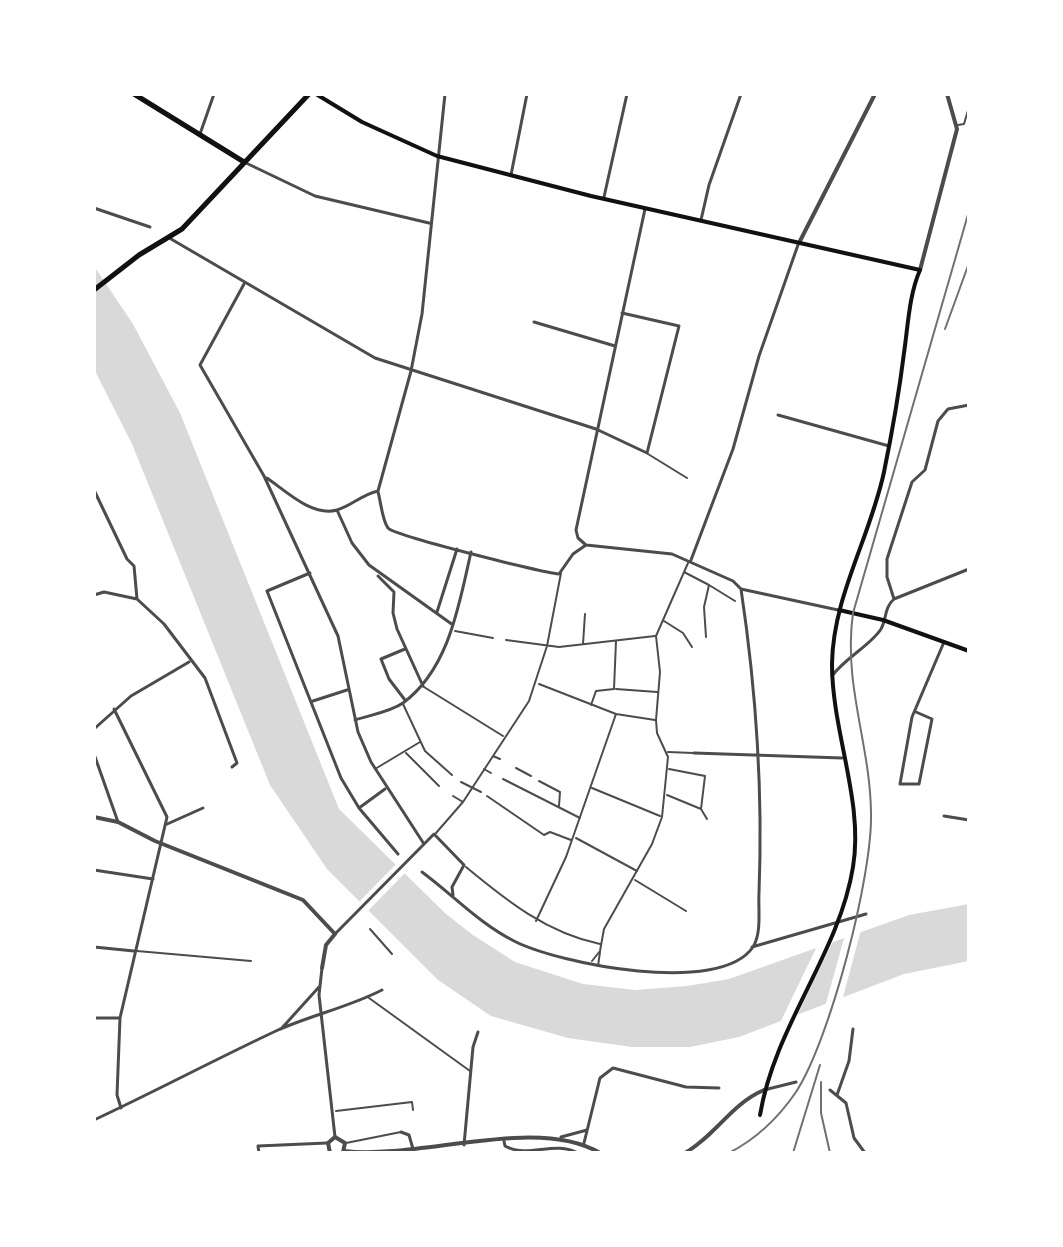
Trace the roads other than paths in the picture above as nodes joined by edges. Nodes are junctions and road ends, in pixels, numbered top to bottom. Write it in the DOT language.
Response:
graph roads {
  1 [pos="134,94"];
  2 [pos="214,94"];
  3 [pos="309,94"];
  4 [pos="316,94"];
  5 [pos="445,94"];
  6 [pos="527,94"];
  7 [pos="627,94"];
  8 [pos="741,94"];
  9 [pos="875,94"];
  10 [pos="947,94"];
  11 [pos="969,107"];
  12 [pos="957,125"];
  13 [pos="200,134"];
  14 [pos="437,156"];
  15 [pos="244,162"];
  16 [pos="511,175"];
  17 [pos="604,197"];
  18 [pos="645,207"];
  19 [pos="94,208"];
  20 [pos="701,220"];
  21 [pos="429,223"];
  22 [pos="150,227"];
  23 [pos="171,239"];
  24 [pos="800,241"];
  25 [pos="920,270"];
  26 [pos="244,284"];
  27 [pos="94,290"];
  28 [pos="622,313"];
  29 [pos="534,322"];
  30 [pos="615,346"];
  31 [pos="411,371"];
  32 [pos="969,405"];
  33 [pos="778,415"];
  34 [pos="596,429"];
  35 [pos="889,446"];
  36 [pos="647,453"];
  37 [pos="264,476"];
  38 [pos="687,478"];
  39 [pos="94,490"];
  40 [pos="378,491"];
  41 [pos="337,510"];
  42 [pos="586,545"];
  43 [pos="457,549"];
  44 [pos="471,552"];
  45 [pos="691,560"];
  46 [pos="969,569"];
  47 [pos="682,571"];
  48 [pos="310,573"];
  49 [pos="377,573"];
  50 [pos="560,573"];
  51 [pos="709,585"];
  52 [pos="741,589"];
  53 [pos="94,595"];
  54 [pos="137,599"];
  55 [pos="894,599"];
  56 [pos="735,601"];
  57 [pos="839,610"];
  58 [pos="437,612"];
  59 [pos="585,614"];
  60 [pos="662,620"];
  61 [pos="883,620"];
  62 [pos="453,625"];
  63 [pos="455,631"];
  64 [pos="656,636"];
  65 [pos="706,637"];
  66 [pos="493,638"];
  67 [pos="506,640"];
  68 [pos="616,640"];
  69 [pos="944,642"];
  70 [pos="583,644"];
  71 [pos="547,646"];
  72 [pos="692,647"];
  73 [pos="406,648"];
  74 [pos="969,651"];
  75 [pos="190,661"];
  76 [pos="832,676"];
  77 [pos="537,684"];
  78 [pos="423,686"];
  79 [pos="349,689"];
  80 [pos="614,689"];
  81 [pos="659,692"];
  82 [pos="313,701"];
  83 [pos="404,702"];
  84 [pos="591,706"];
  85 [pos="114,709"];
  86 [pos="916,712"];
  87 [pos="616,714"];
  88 [pos="355,720"];
  89 [pos="656,720"];
  90 [pos="94,729"];
  91 [pos="504,737"];
  92 [pos="421,741"];
  93 [pos="668,752"];
  94 [pos="405,753"];
  95 [pos="694,753"];
  96 [pos="94,754"];
  97 [pos="758,754"];
  98 [pos="492,755"];
  99 [pos="842,758"];
  100 [pos="500,759"];
  101 [pos="232,767"];
  102 [pos="483,768"];
  103 [pos="516,768"];
  104 [pos="375,769"];
  105 [pos="668,769"];
  106 [pos="491,773"];
  107 [pos="452,775"];
  108 [pos="531,776"];
  109 [pos="503,779"];
  110 [pos="539,781"];
  111 [pos="461,782"];
  112 [pos="439,786"];
  113 [pos="472,786"];
  114 [pos="591,787"];
  115 [pos="386,789"];
  116 [pos="481,792"];
  117 [pos="666,795"];
  118 [pos="453,796"];
  119 [pos="487,796"];
  120 [pos="463,802"];
  121 [pos="559,807"];
  122 [pos="203,808"];
  123 [pos="359,808"];
  124 [pos="701,809"];
  125 [pos="944,816"];
  126 [pos="94,817"];
  127 [pos="662,817"];
  128 [pos="580,818"];
  129 [pos="707,819"];
  130 [pos="969,820"];
  131 [pos="118,822"];
  132 [pos="165,825"];
  133 [pos="436,833"];
  134 [pos="573,839"];
  135 [pos="162,844"];
  136 [pos="424,844"];
  137 [pos="398,854"];
  138 [pos="464,865"];
  139 [pos="94,870"];
  140 [pos="638,871"];
  141 [pos="422,872"];
  142 [pos="153,879"];
  143 [pos="634,879"];
  144 [pos="453,895"];
  145 [pos="686,911"];
  146 [pos="866,914"];
  147 [pos="536,921"];
  148 [pos="370,929"];
  149 [pos="335,934"];
  150 [pos="602,944"];
  151 [pos="94,947"];
  152 [pos="752,947"];
  153 [pos="136,951"];
  154 [pos="600,951"];
  155 [pos="392,954"];
  156 [pos="251,961"];
  157 [pos="592,961"];
  158 [pos="598,967"];
  159 [pos="322,968"];
  160 [pos="319,987"];
  161 [pos="382,990"];
  162 [pos="368,997"];
  163 [pos="322,1016"];
  164 [pos="94,1018"];
  165 [pos="120,1018"];
  166 [pos="853,1029"];
  167 [pos="280,1030"];
  168 [pos="478,1032"];
  169 [pos="471,1072"];
  170 [pos="796,1082"];
  171 [pos="719,1088"];
  172 [pos="764,1090"];
  173 [pos="830,1090"];
  174 [pos="837,1095"];
  175 [pos="404,1103"];
  176 [pos="121,1108"];
  177 [pos="413,1110"];
  178 [pos="336,1111"];
  179 [pos="405,1111"];
  180 [pos="760,1115"];
  181 [pos="94,1120"];
  182 [pos="587,1130"];
  183 [pos="401,1132"];
  184 [pos="335,1137"];
  185 [pos="561,1137"];
  186 [pos="504,1141"];
  187 [pos="328,1143"];
  188 [pos="345,1143"];
  189 [pos="584,1143"];
  190 [pos="464,1145"];
  191 [pos="413,1149"];
  192 [pos="343,1152"];
  193 [pos="259,1153"];
  194 [pos="330,1153"];
  195 [pos="578,1153"];
  196 [pos="600,1153"];
  197 [pos="685,1153"];
  198 [pos="865,1153"];
  1 -- 13 [label="main road"];
  2 -- 13 [label="street"];
  3 -- 15 [label="main road"];
  4 -- 14 [label="main road"];
  5 -- 14 [label="street"];
  6 -- 16 [label="street"];
  7 -- 17 [label="street"];
  8 -- 20 [label="street"];
  9 -- 24 [label="street"];
  10 -- 12 [label="street"];
  11 -- 12 [label="street"];
  12 -- 25 [label="street"];
  13 -- 15 [label="main road"];
  14 -- 16 [label="main road"];
  14 -- 21 [label="street"];
  15 -- 21 [label="street"];
  15 -- 23 [label="main road"];
  16 -- 17 [label="main road"];
  17 -- 18 [label="main road"];
  18 -- 20 [label="main road"];
  18 -- 28 [label="street"];
  19 -- 22 [label="street"];
  20 -- 24 [label="main road"];
  21 -- 31 [label="street"];
  23 -- 26 [label="street"];
  23 -- 27 [label="main road"];
  24 -- 25 [label="main road"];
  24 -- 45 [label="street"];
  25 -- 35 [label="main road"];
  26 -- 31 [label="street"];
  26 -- 37 [label="street"];
  28 -- 30 [label="street"];
  28 -- 36 [label="street"];
  29 -- 30 [label="street"];
  30 -- 34 [label="street"];
  31 -- 34 [label="street"];
  31 -- 40 [label="street"];
  32 -- 55 [label="street"];
  33 -- 35 [label="street"];
  34 -- 36 [label="street"];
  34 -- 42 [label="street"];
  35 -- 57 [label="main road"];
  36 -- 38 [label="street"];
  37 -- 41 [label="street"];
  37 -- 48 [label="street"];
  39 -- 54 [label="street"];
  40 -- 41 [label="street"];
  40 -- 43 [label="street"];
  41 -- 49 [label="street"];
  42 -- 45 [label="street"];
  42 -- 50 [label="street"];
  43 -- 44 [label="street"];
  43 -- 58 [label="street"];
  44 -- 50 [label="street"];
  44 -- 62 [label="street"];
  45 -- 47 [label="street"];
  45 -- 52 [label="street"];
  46 -- 55 [label="street"];
  47 -- 51 [label="street"];
  47 -- 60 [label="street"];
  48 -- 79 [label="street"];
  48 -- 82 [label="street"];
  49 -- 58 [label="street"];
  49 -- 73 [label="street"];
  50 -- 71 [label="street"];
  51 -- 56 [label="street"];
  51 -- 65 [label="street"];
  52 -- 57 [label="street"];
  52 -- 97 [label="street"];
  53 -- 54 [label="street"];
  54 -- 75 [label="street"];
  55 -- 61 [label="street"];
  57 -- 61 [label="main road"];
  57 -- 76 [label="main road"];
  58 -- 62 [label="street"];
  59 -- 70 [label="street"];
  60 -- 64 [label="street"];
  60 -- 72 [label="street"];
  61 -- 69 [label="main road"];
  61 -- 76 [label="street"];
  62 -- 78 [label="street"];
  63 -- 66 [label="street"];
  64 -- 68 [label="street"];
  64 -- 81 [label="street"];
  67 -- 71 [label="street"];
  68 -- 70 [label="street"];
  68 -- 80 [label="street"];
  69 -- 74 [label="main road"];
  69 -- 86 [label="street"];
  70 -- 71 [label="street"];
  71 -- 77 [label="street"];
  73 -- 78 [label="street"];
  73 -- 83 [label="street"];
  75 -- 85 [label="street"];
  75 -- 101 [label="street"];
  76 -- 99 [label="main road"];
  77 -- 84 [label="street"];
  77 -- 91 [label="street"];
  78 -- 83 [label="street"];
  78 -- 91 [label="street"];
  79 -- 82 [label="street"];
  79 -- 88 [label="street"];
  80 -- 81 [label="street"];
  80 -- 84 [label="street"];
  81 -- 89 [label="street"];
  82 -- 123 [label="street"];
  83 -- 88 [label="street"];
  83 -- 92 [label="street"];
  84 -- 87 [label="street"];
  85 -- 90 [label="street"];
  85 -- 132 [label="street"];
  86 -- 86 [label="street"];
  87 -- 89 [label="street"];
  87 -- 114 [label="street"];
  88 -- 104 [label="street"];
  89 -- 93 [label="street"];
  91 -- 98 [label="street"];
  92 -- 94 [label="street"];
  92 -- 107 [label="street"];
  93 -- 95 [label="street"];
  93 -- 105 [label="street"];
  94 -- 104 [label="street"];
  94 -- 112 [label="street"];
  95 -- 97 [label="street"];
  96 -- 131 [label="street"];
  97 -- 99 [label="street"];
  97 -- 152 [label="street"];
  98 -- 100 [label="street"];
  98 -- 102 [label="street"];
  99 -- 172 [label="main road"];
  102 -- 106 [label="street"];
  102 -- 113 [label="street"];
  103 -- 108 [label="street"];
  104 -- 115 [label="street"];
  105 -- 117 [label="street"];
  105 -- 124 [label="street"];
  109 -- 121 [label="street"];
  110 -- 121 [label="street"];
  111 -- 113 [label="street"];
  113 -- 116 [label="street"];
  113 -- 120 [label="street"];
  114 -- 127 [label="street"];
  114 -- 128 [label="street"];
  115 -- 123 [label="street"];
  115 -- 136 [label="street"];
  117 -- 124 [label="street"];
  117 -- 127 [label="street"];
  118 -- 120 [label="street"];
  119 -- 134 [label="street"];
  120 -- 133 [label="street"];
  121 -- 128 [label="street"];
  122 -- 132 [label="street"];
  123 -- 137 [label="street"];
  124 -- 129 [label="street"];
  125 -- 130 [label="street"];
  126 -- 131 [label="street"];
  127 -- 140 [label="street"];
  128 -- 134 [label="street"];
  131 -- 135 [label="street"];
  132 -- 135 [label="street"];
  133 -- 136 [label="street"];
  133 -- 138 [label="street"];
  134 -- 140 [label="street"];
  134 -- 147 [label="street"];
  135 -- 142 [label="street"];
  135 -- 149 [label="street"];
  136 -- 149 [label="street"];
  138 -- 144 [label="street"];
  138 -- 147 [label="street"];
  139 -- 142 [label="street"];
  140 -- 143 [label="street"];
  141 -- 144 [label="street"];
  142 -- 153 [label="street"];
  143 -- 145 [label="street"];
  143 -- 150 [label="street"];
  144 -- 158 [label="street"];
  146 -- 152 [label="street"];
  147 -- 150 [label="street"];
  148 -- 155 [label="street"];
  149 -- 159 [label="street"];
  150 -- 154 [label="street"];
  151 -- 153 [label="street"];
  152 -- 158 [label="street"];
  153 -- 156 [label="street"];
  153 -- 165 [label="street"];
  154 -- 157 [label="street"];
  154 -- 158 [label="street"];
  159 -- 160 [label="street"];
  160 -- 163 [label="street"];
  160 -- 167 [label="street"];
  161 -- 162 [label="street"];
  162 -- 163 [label="street"];
  162 -- 169 [label="street"];
  163 -- 167 [label="street"];
  163 -- 184 [label="street"];
  164 -- 165 [label="street"];
  165 -- 176 [label="street"];
  166 -- 174 [label="street"];
  167 -- 176 [label="street"];
  168 -- 169 [label="street"];
  169 -- 190 [label="street"];
  170 -- 172 [label="street"];
  171 -- 182 [label="street"];
  172 -- 180 [label="main road"];
  172 -- 197 [label="street"];
  173 -- 174 [label="street"];
  174 -- 198 [label="street"];
  175 -- 177 [label="street"];
  175 -- 178 [label="street"];
  175 -- 179 [label="street"];
  176 -- 181 [label="street"];
  182 -- 185 [label="street"];
  182 -- 189 [label="street"];
  183 -- 188 [label="street"];
  183 -- 191 [label="street"];
  184 -- 187 [label="street"];
  184 -- 188 [label="street"];
  185 -- 186 [label="street"];
  185 -- 189 [label="street"];
  186 -- 190 [label="street"];
  186 -- 195 [label="street"];
  187 -- 193 [label="street"];
  187 -- 194 [label="street"];
  188 -- 192 [label="street"];
  189 -- 196 [label="street"];
  190 -- 191 [label="street"];
  191 -- 192 [label="street"];
}
